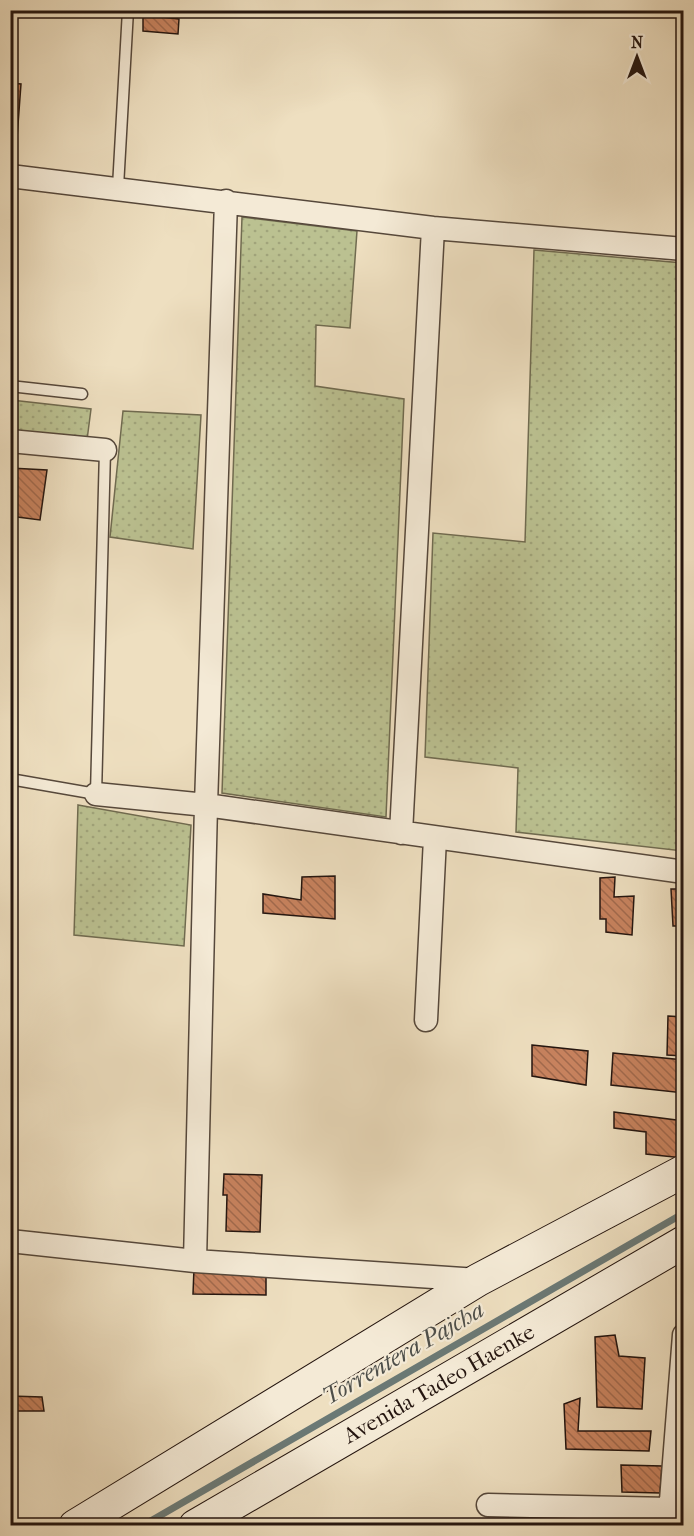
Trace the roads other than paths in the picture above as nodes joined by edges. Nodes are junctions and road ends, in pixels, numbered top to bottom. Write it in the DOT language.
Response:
graph roads {
  1 [pos="128,10"];
  2 [pos="10,176"];
  3 [pos="118,187"];
  4 [pos="226,201"];
  5 [pos="433,228"];
  6 [pos="684,249"];
  7 [pos="10,386"];
  8 [pos="82,394"];
  9 [pos="10,441"];
  10 [pos="105,450"];
  11 [pos="10,778"];
  12 [pos="96,794"];
  13 [pos="206,805"];
  14 [pos="402,833"];
  15 [pos="435,838"];
  16 [pos="684,872"];
  17 [pos="426,1020"];
  18 [pos="684,1171"];
  19 [pos="10,1241"];
  20 [pos="684,1242"];
  21 [pos="195,1261"];
  22 [pos="478,1280"];
  23 [pos="684,1335"];
  24 [pos="488,1505"];
  25 [pos="670,1517"];
  26 [pos="75,1526"];
  27 [pos="195,1526"];
  1 -- 3 [label="lane"];
  2 -- 3 [label="street"];
  3 -- 4 [label="street"];
  4 -- 5 [label="street"];
  4 -- 13 [label="street"];
  5 -- 6 [label="street"];
  5 -- 14 [label="street"];
  7 -- 8 [label="lane"];
  9 -- 10 [label="street"];
  10 -- 12 [label="lane"];
  11 -- 12 [label="lane"];
  12 -- 13 [label="street"];
  13 -- 14 [label="street"];
  13 -- 21 [label="street"];
  14 -- 15 [label="street"];
  15 -- 16 [label="street"];
  15 -- 17 [label="street"];
  18 -- 22 [label="main road"];
  19 -- 21 [label="street"];
  20 -- 27 [label="main road, Avenida Tadeo Haenke"];
  21 -- 22 [label="street"];
  22 -- 26 [label="main road"];
  23 -- 25 [label="street"];
  24 -- 25 [label="street"];
}
